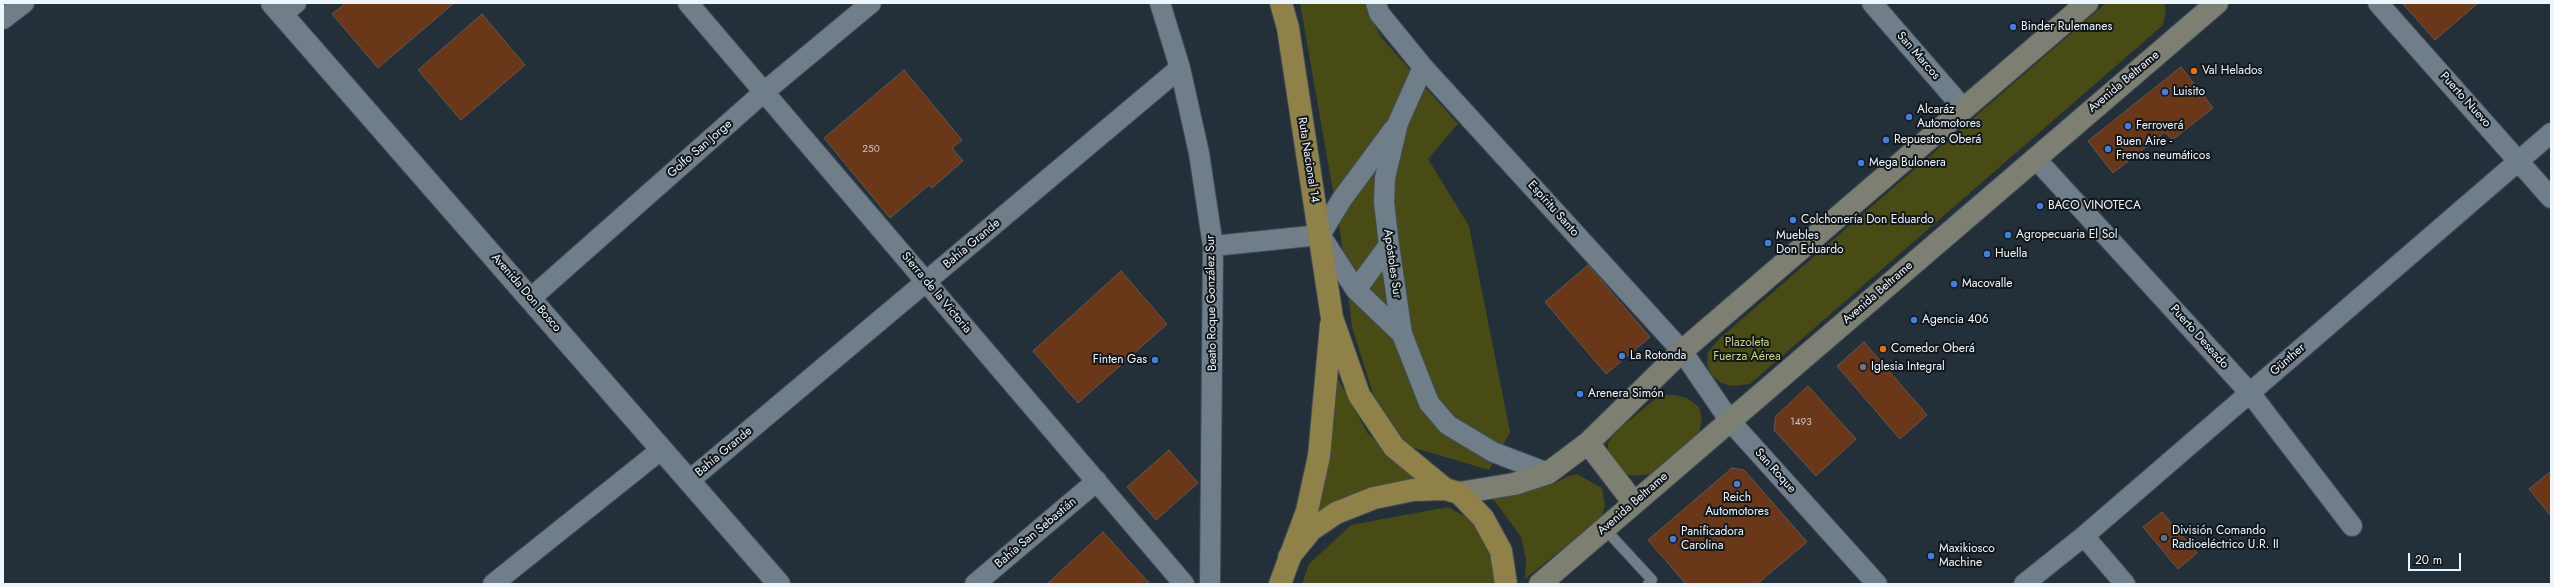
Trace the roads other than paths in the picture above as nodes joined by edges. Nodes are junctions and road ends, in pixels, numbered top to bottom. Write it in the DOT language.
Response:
graph roads {
  1 [pos="24,3"];
  2 [pos="688,3"];
  3 [pos="871,3"];
  4 [pos="1160,3"];
  5 [pos="1281,3"];
  6 [pos="1376,3"];
  7 [pos="1872,3"];
  8 [pos="2087,3"];
  9 [pos="2378,3"];
  10 [pos="2209,5"];
  11 [pos="284,7"];
  12 [pos="3,19"];
  13 [pos="1423,67"];
  14 [pos="1180,68"];
  15 [pos="764,92"];
  16 [pos="1964,109"];
  17 [pos="1398,123"];
  18 [pos="2551,133"];
  19 [pos="2035,158"];
  20 [pos="2518,161"];
  21 [pos="2551,198"];
  22 [pos="1320,235"];
  23 [pos="1389,245"];
  24 [pos="1213,246"];
  25 [pos="927,282"];
  26 [pos="1356,290"];
  27 [pos="531,298"];
  28 [pos="1332,318"];
  29 [pos="1402,334"];
  30 [pos="1682,351"];
  31 [pos="2250,393"];
  32 [pos="1730,421"];
  33 [pos="1588,443"];
  34 [pos="662,449"];
  35 [pos="1548,472"];
  36 [pos="690,480"];
  37 [pos="1097,481"];
  38 [pos="1452,491"];
  39 [pos="1634,503"];
  40 [pos="2352,526"];
  41 [pos="1605,529"];
  42 [pos="2084,536"];
  43 [pos="1289,557"];
  44 [pos="1542,583"];
  45 [pos="493,584"];
  46 [pos="779,584"];
  47 [pos="975,584"];
  48 [pos="1184,584"];
  49 [pos="1210,584"];
  50 [pos="1280,584"];
  51 [pos="1506,584"];
  52 [pos="1648,584"];
  53 [pos="1877,584"];
  54 [pos="2024,584"];
  55 [pos="2125,584"];
  1 -- 12 [label="street"];
  2 -- 15 [label="street, Sierra de la Victoria"];
  3 -- 15 [label="street, Golfo San Jorge"];
  4 -- 14 [label="street, Beato Roque González Sur"];
  5 -- 22 [label="highway, Ruta Nacional 14"];
  6 -- 13 [label="street"];
  7 -- 16 [label="street, San Marcos"];
  8 -- 16 [label="main road"];
  9 -- 20 [label="street, Puerto Nuevo"];
  10 -- 19 [label="main road, Avenida Beltrame"];
  11 -- 27 [label="street, Avenida Don Bosco"];
  13 -- 17 [label="street, Apóstoles Sur"];
  13 -- 30 [label="street, Espíritu Santo"];
  14 -- 24 [label="street, Beato Roque González Sur"];
  14 -- 25 [label="street, Bahía Grande"];
  15 -- 25 [label="street, Sierra de la Victoria"];
  15 -- 27 [label="street, Golfo San Jorge"];
  16 -- 30 [label="main road"];
  17 -- 22 [label="street"];
  17 -- 23 [label="street, Apóstoles Sur"];
  18 -- 20 [label="street, Günther"];
  19 -- 31 [label="street, Puerto Deseado"];
  19 -- 32 [label="main road, Avenida Beltrame"];
  20 -- 21 [label="street, Puerto Nuevo"];
  20 -- 31 [label="street, Günther"];
  22 -- 24 [label="street"];
  22 -- 26 [label="street"];
  22 -- 28 [label="highway, Ruta Nacional 14"];
  23 -- 26 [label="street"];
  23 -- 29 [label="street, Apóstoles Sur"];
  24 -- 49 [label="street, Beato Roque González Sur"];
  25 -- 36 [label="street, Bahía Grande"];
  25 -- 37 [label="street, Sierra de la Victoria"];
  26 -- 29 [label="street"];
  27 -- 34 [label="street, Avenida Don Bosco"];
  28 -- 38 [label="highway, Ruta Nacional 14"];
  28 -- 43 [label="highway, Ruta Nacional 14"];
  29 -- 35 [label="street, Apóstoles Sur"];
  30 -- 32 [label="street, San Roque"];
  30 -- 33 [label="main road"];
  31 -- 40 [label="street, Puerto Deseado"];
  31 -- 42 [label="street, Günther"];
  32 -- 39 [label="main road, Avenida Beltrame"];
  32 -- 53 [label="street, San Roque"];
  33 -- 35 [label="main road"];
  33 -- 39 [label="main road"];
  34 -- 36 [label="street, Avenida Don Bosco"];
  34 -- 45 [label="street"];
  35 -- 38 [label="main road"];
  36 -- 46 [label="street, Avenida Don Bosco"];
  37 -- 47 [label="street, Bahía San Sebastián"];
  37 -- 48 [label="street, Sierra de la Victoria"];
  38 -- 43 [label="highway, Ruta Nacional 14"];
  38 -- 51 [label="highway, Ruta Nacional 14"];
  39 -- 41 [label="main road, Avenida Beltrame"];
  41 -- 44 [label="main road, Avenida Beltrame"];
  41 -- 52 [label="lane"];
  42 -- 54 [label="street, Günther"];
  42 -- 55 [label="street"];
  43 -- 50 [label="highway, Ruta Nacional 14"];
}
